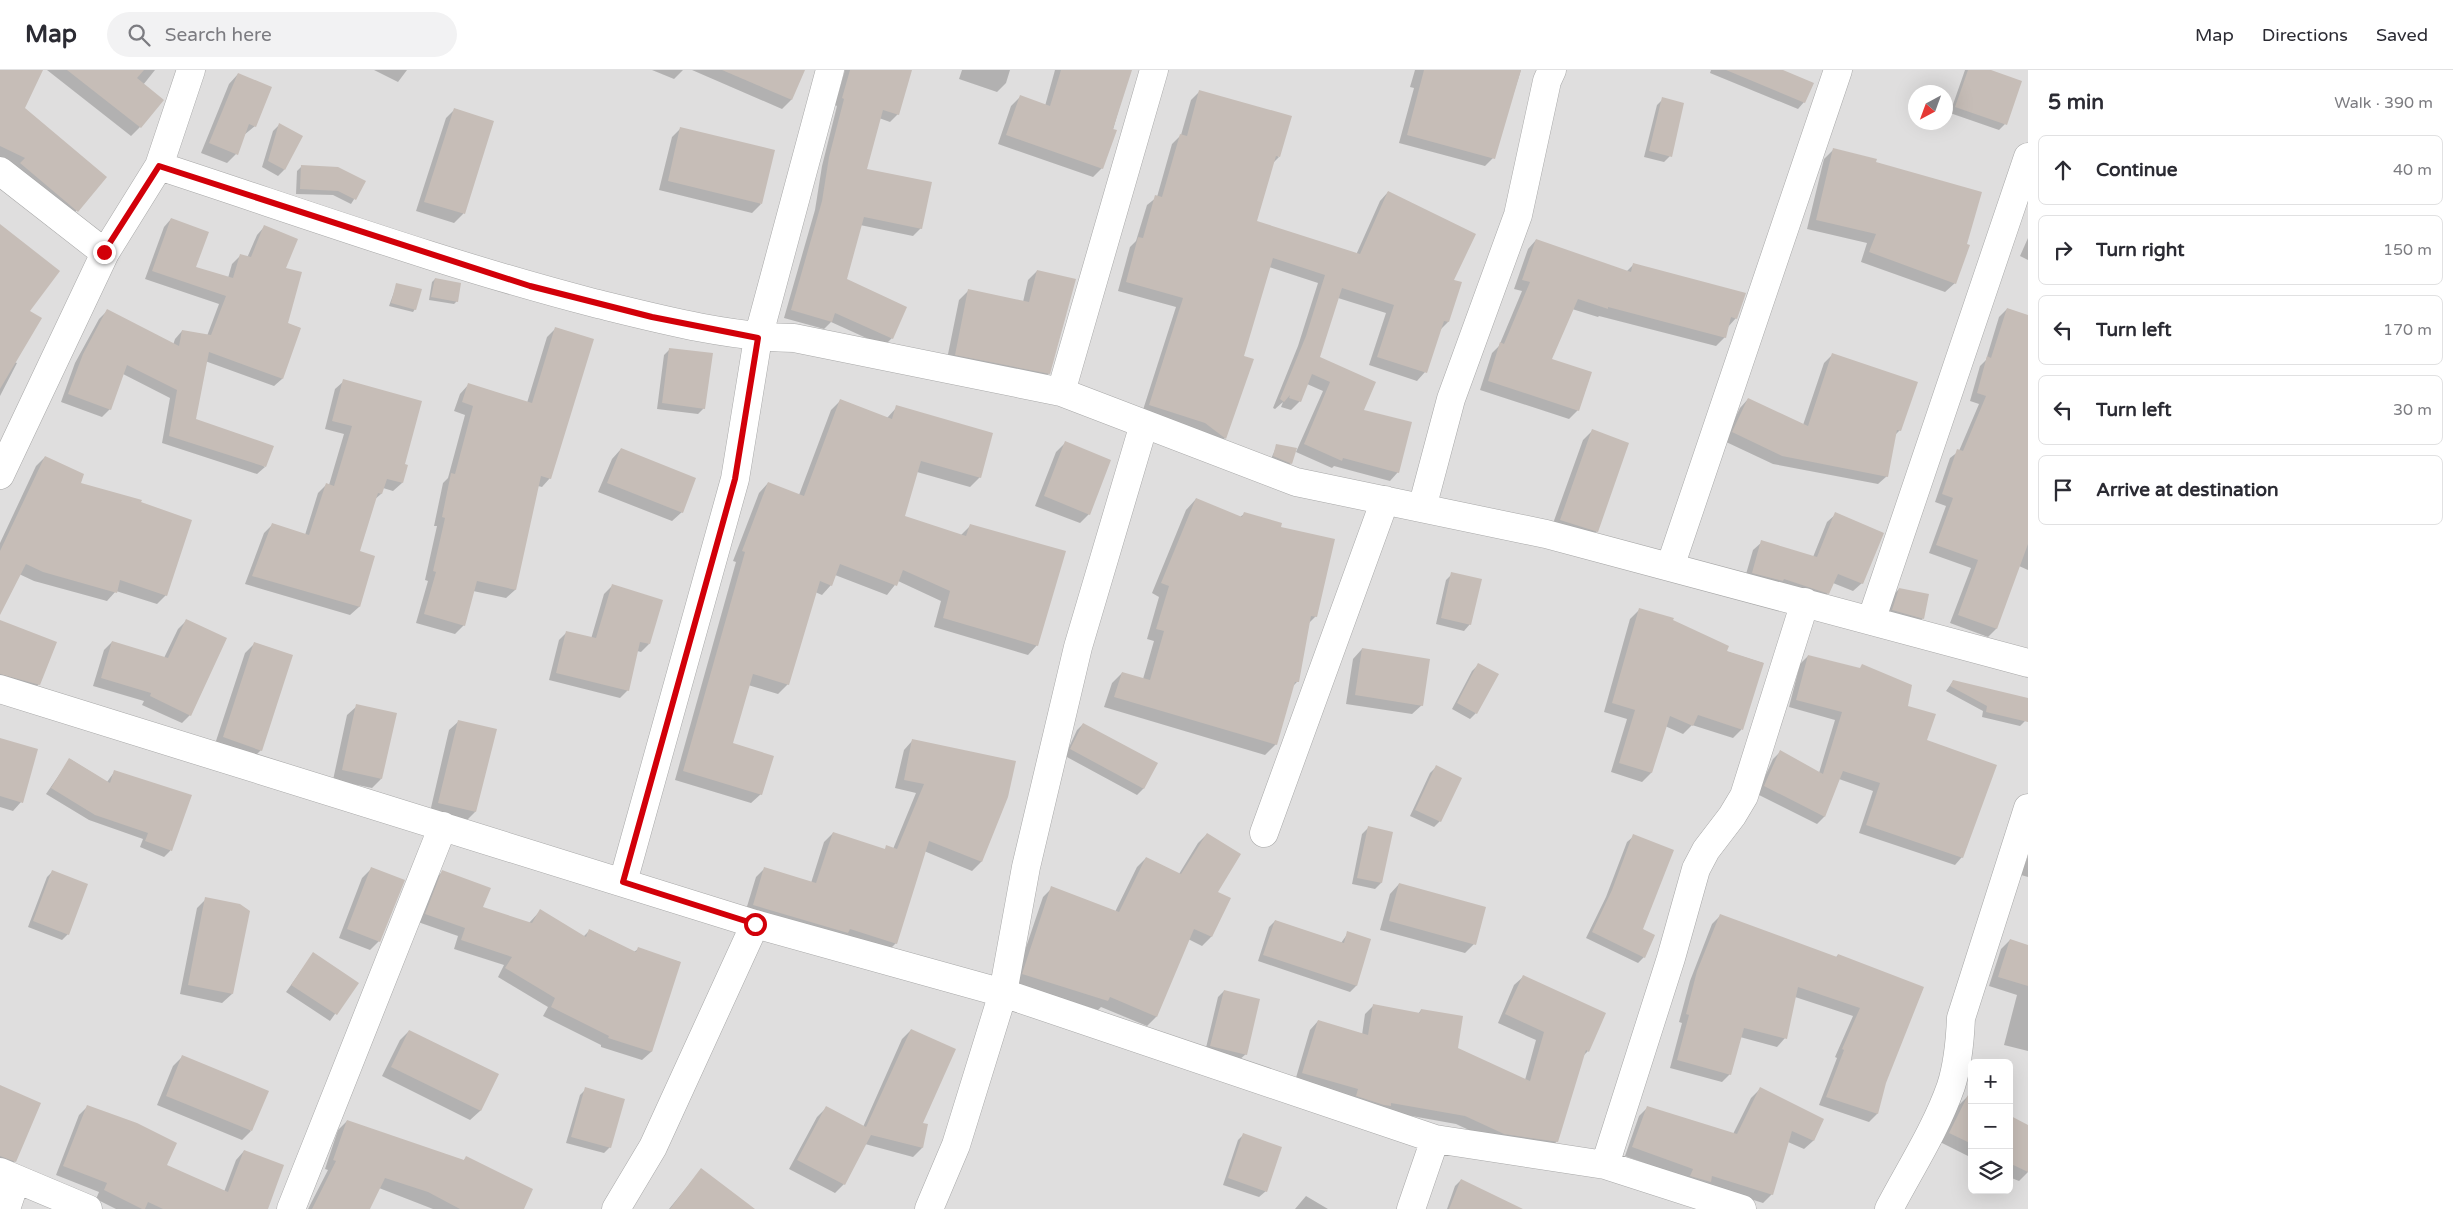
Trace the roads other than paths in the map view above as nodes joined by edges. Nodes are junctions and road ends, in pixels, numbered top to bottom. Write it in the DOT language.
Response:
graph roads {
  1 [pos="191,70"];
  2 [pos="830,70"];
  3 [pos="1154,70"];
  4 [pos="1552,70"];
  5 [pos="1838,70"];
  6 [pos="2028,157"];
  7 [pos="159,166"];
  8 [pos="0,171"];
  9 [pos="104,252"];
  10 [pos="758,338"];
  11 [pos="1061,392"];
  12 [pos="1144,424"];
  13 [pos="0,474"];
  14 [pos="1385,500"];
  15 [pos="1422,508"];
  16 [pos="1670,567"];
  17 [pos="1805,602"];
  18 [pos="1871,621"];
  19 [pos="2028,663"];
  20 [pos="0,690"];
  21 [pos="2028,808"];
  22 [pos="443,826"];
  23 [pos="1264,833"];
  24 [pos="623,882"];
  25 [pos="755,924"];
  26 [pos="1002,993"];
  27 [pos="1435,1139"];
  28 [pos="1605,1165"];
  29 [pos="8,1175"];
  30 [pos="1688,1201"];
  31 [pos="6,1209"];
  32 [pos="88,1209"];
  33 [pos="291,1209"];
  34 [pos="616,1209"];
  35 [pos="929,1209"];
  36 [pos="1411,1209"];
  37 [pos="1742,1209"];
  38 [pos="1889,1209"];
  1 -- 7 [label="street"];
  2 -- 10 [label="street"];
  3 -- 11 [label="street"];
  4 -- 15 [label="street"];
  5 -- 16 [label="street"];
  6 -- 18 [label="street"];
  7 -- 9 [label="street"];
  7 -- 10 [label="street"];
  8 -- 9 [label="street"];
  9 -- 13 [label="street"];
  10 -- 11 [label="street"];
  10 -- 24 [label="street"];
  11 -- 12 [label="street"];
  12 -- 14 [label="street"];
  12 -- 26 [label="street"];
  14 -- 15 [label="street"];
  14 -- 23 [label="street"];
  15 -- 16 [label="street"];
  16 -- 17 [label="street"];
  17 -- 18 [label="street"];
  17 -- 28 [label="street"];
  18 -- 19 [label="street"];
  20 -- 22 [label="street"];
  21 -- 38 [label="street"];
  22 -- 24 [label="street"];
  22 -- 33 [label="street"];
  24 -- 25 [label="street"];
  25 -- 26 [label="street"];
  25 -- 34 [label="street"];
  26 -- 27 [label="street"];
  26 -- 35 [label="street"];
  27 -- 28 [label="street"];
  27 -- 36 [label="street"];
  28 -- 30 [label="street"];
  29 -- 31 [label="street"];
  29 -- 32 [label="street"];
  30 -- 37 [label="street"];
}
